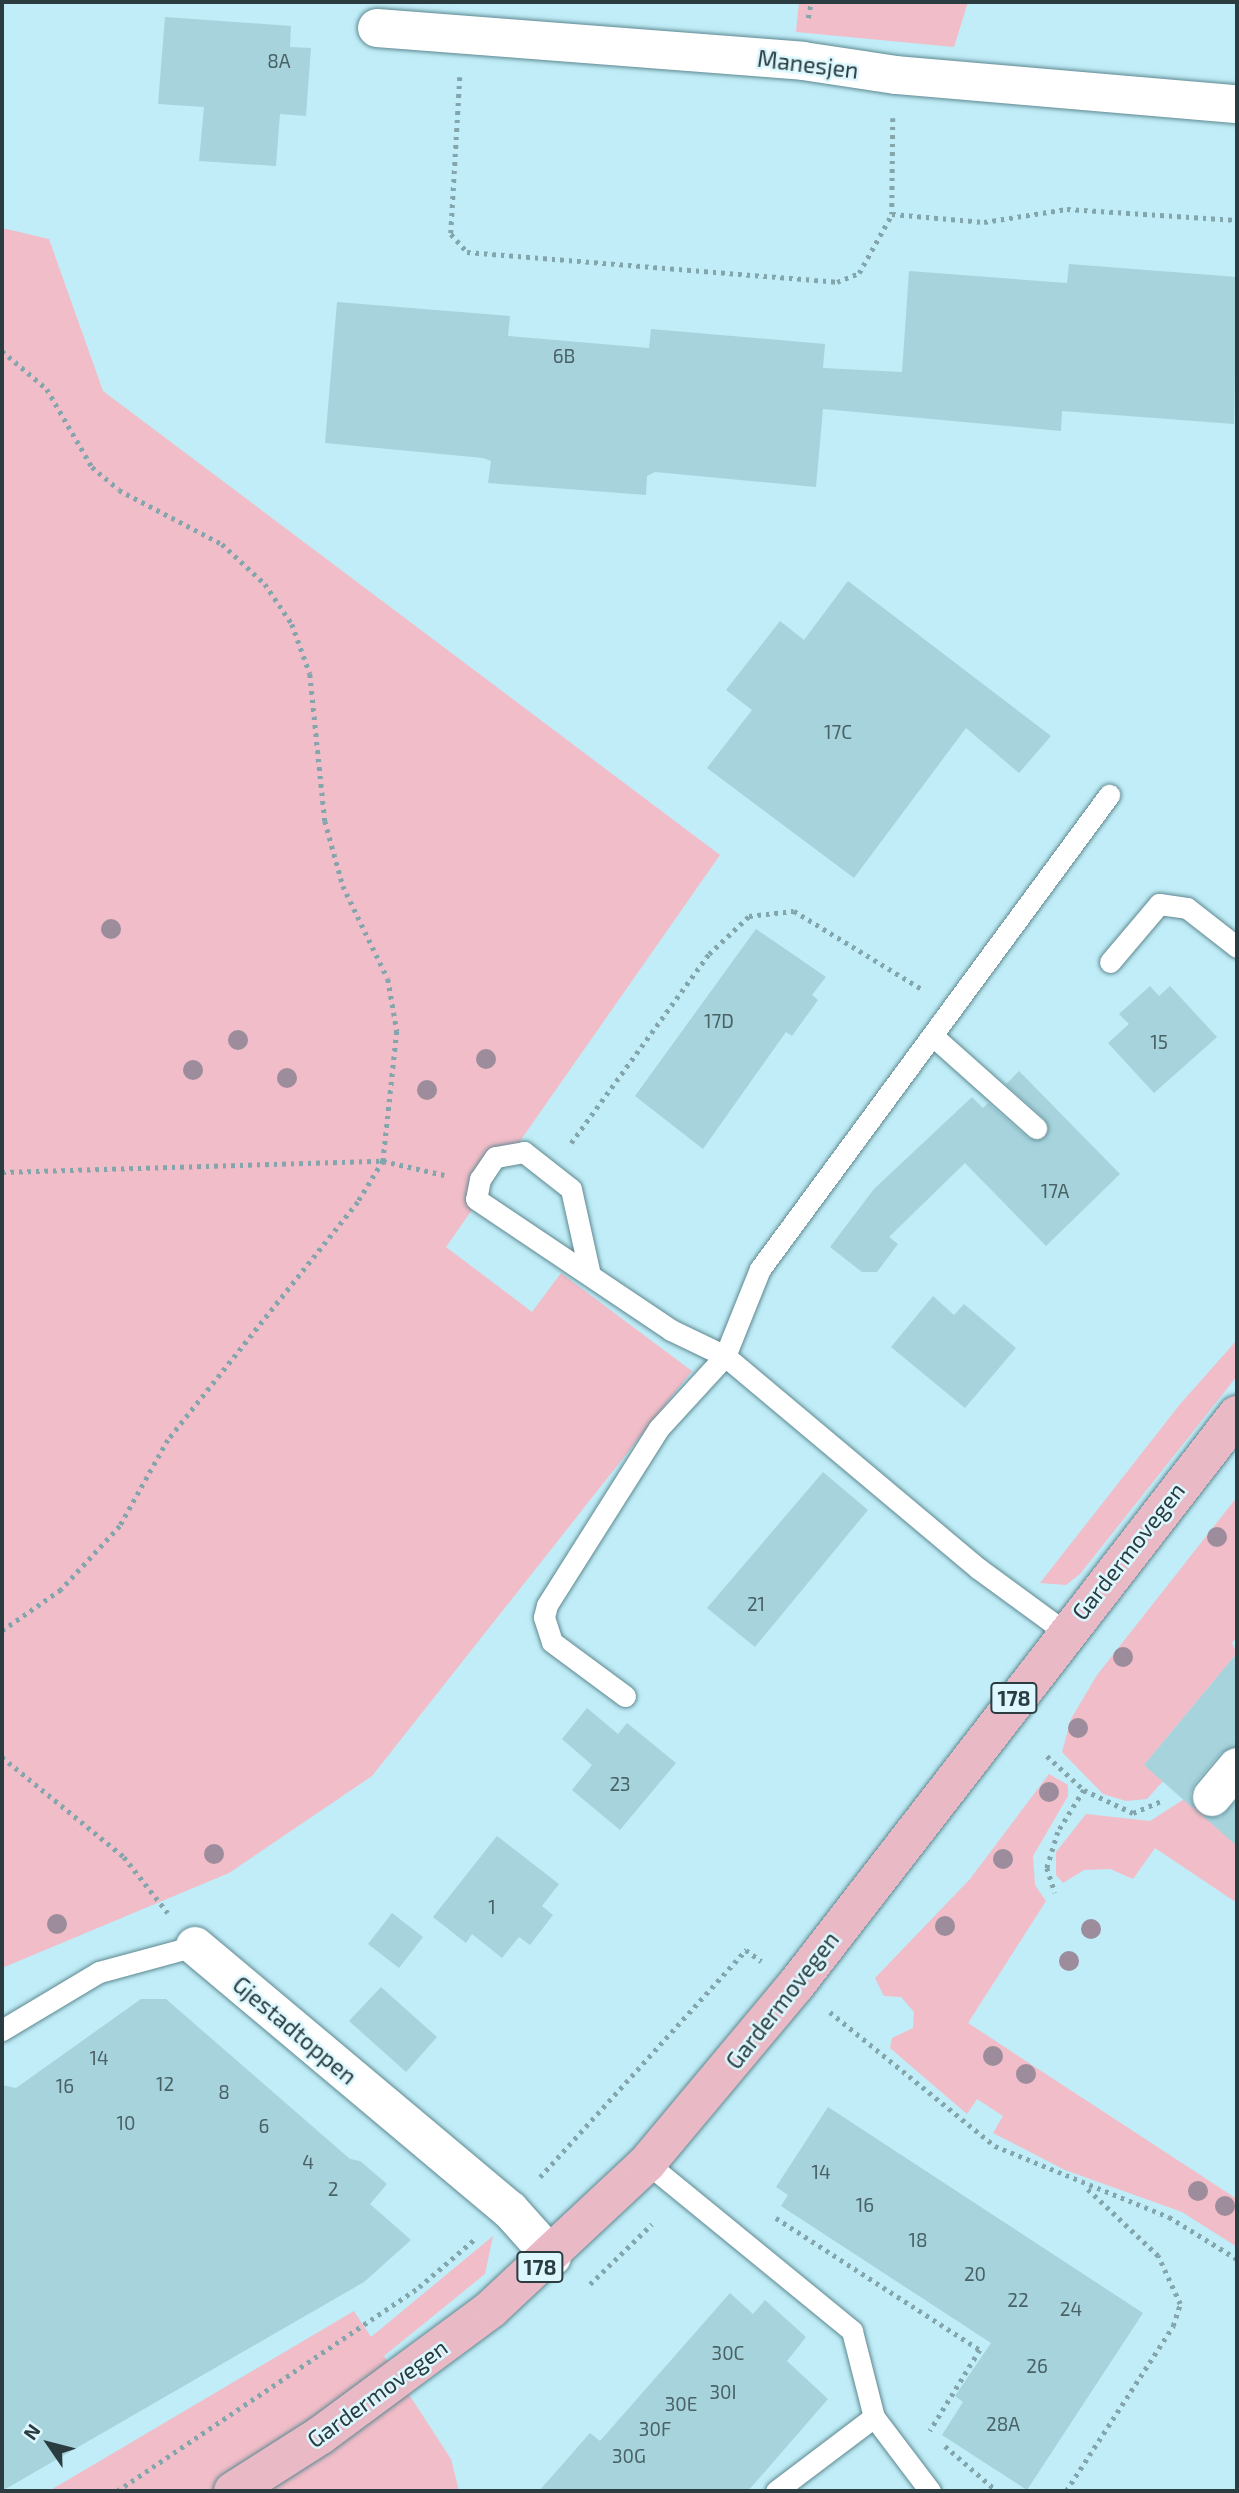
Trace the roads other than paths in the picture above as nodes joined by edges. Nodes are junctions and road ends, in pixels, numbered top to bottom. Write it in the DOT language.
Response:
graph roads {
  1 [pos="377,28"];
  2 [pos="1237,104"];
  3 [pos="1109,795"];
  4 [pos="1237,947"];
  5 [pos="1110,962"];
  6 [pos="933,1037"];
  7 [pos="1036,1128"];
  8 [pos="590,1275"];
  9 [pos="725,1356"];
  10 [pos="1237,1415"];
  11 [pos="1065,1632"];
  12 [pos="625,1696"];
  13 [pos="1237,1767"];
  14 [pos="1212,1797"];
  15 [pos="195,1946"];
  16 [pos="2,2030"];
  17 [pos="648,2163"];
  18 [pos="552,2257"];
  19 [pos="874,2417"];
  20 [pos="233,2491"];
  21 [pos="776,2491"];
  22 [pos="930,2491"];
  1 -- 2 [label="street, Manesjen"];
  3 -- 6 [label="lane"];
  4 -- 5 [label="lane"];
  6 -- 7 [label="lane"];
  6 -- 9 [label="lane"];
  8 -- 8 [label="lane"];
  8 -- 9 [label="lane"];
  9 -- 11 [label="lane"];
  9 -- 12 [label="lane"];
  10 -- 11 [label="main road, Gardermovegen / 178"];
  11 -- 17 [label="main road, Gardermovegen / 178"];
  13 -- 14 [label="street"];
  15 -- 16 [label="lane"];
  15 -- 18 [label="street, Gjestadtoppen"];
  17 -- 18 [label="main road, Gardermovegen / 178"];
  17 -- 19 [label="lane"];
  18 -- 20 [label="main road, Gardermovegen / 178"];
  19 -- 21 [label="lane"];
  19 -- 22 [label="lane"];
}
